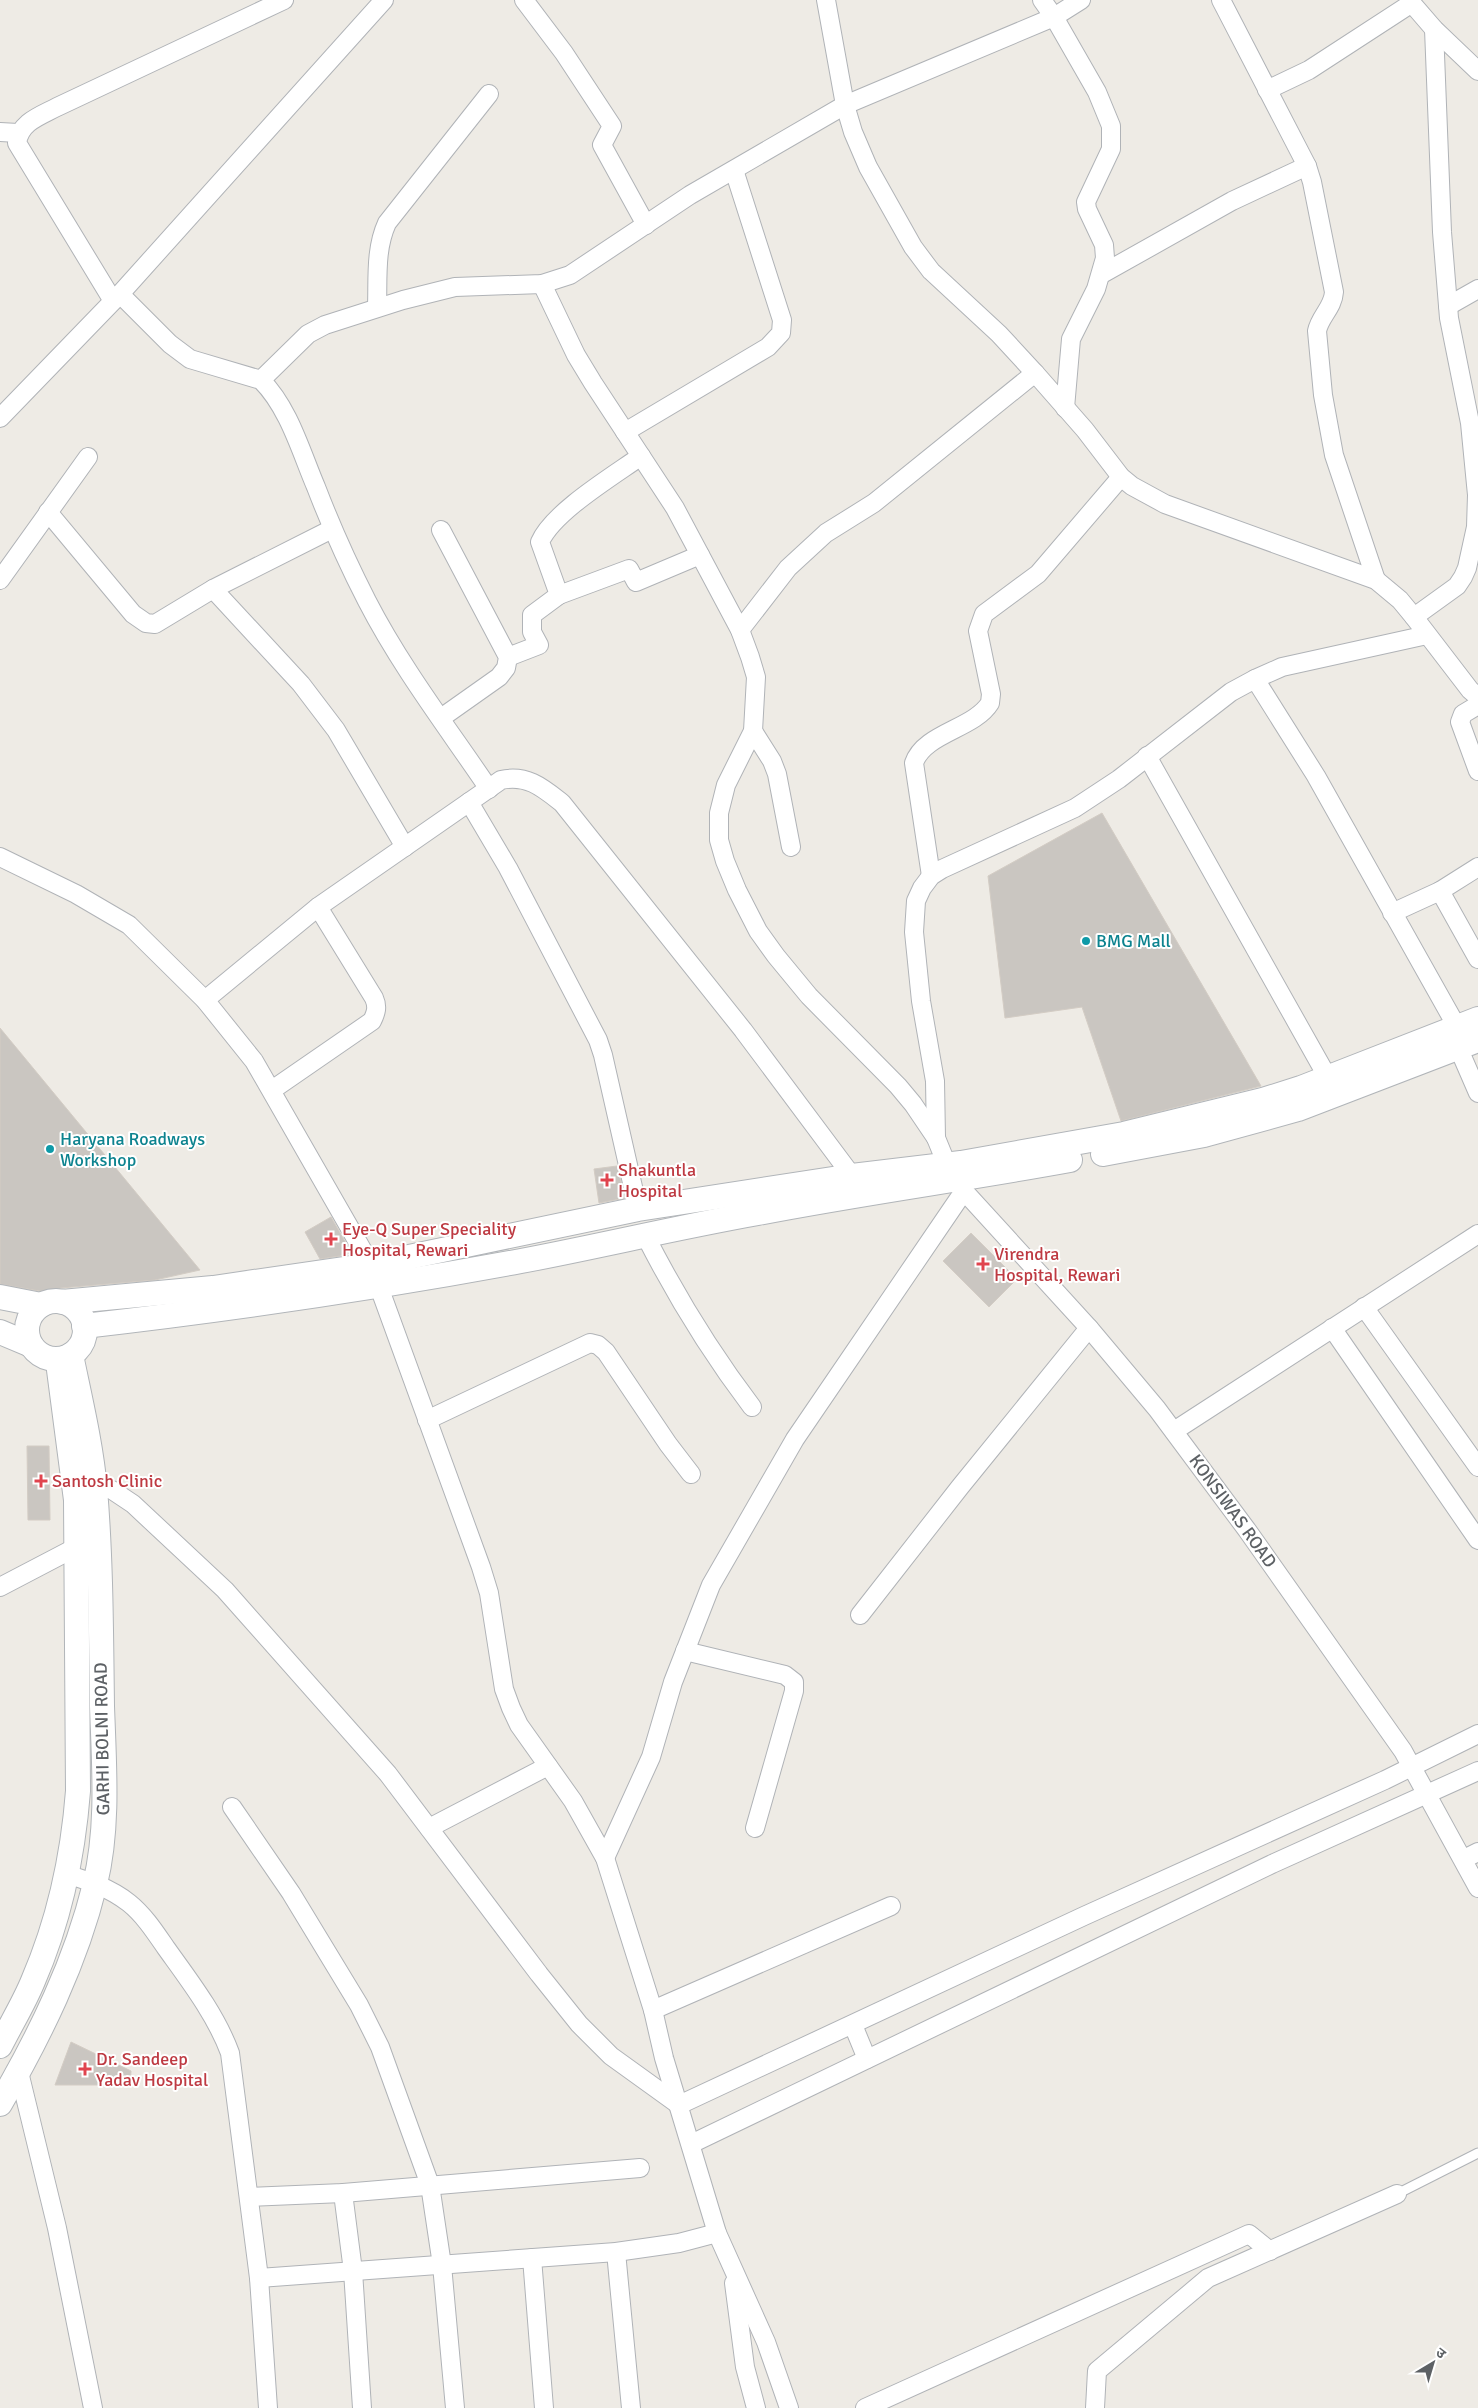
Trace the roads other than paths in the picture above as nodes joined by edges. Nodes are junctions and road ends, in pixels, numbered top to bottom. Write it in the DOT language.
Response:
graph roads {
  1 [pos="284,0"];
  2 [pos="384,0"];
  3 [pos="524,0"];
  4 [pos="826,0"];
  5 [pos="1042,0"];
  6 [pos="1081,0"];
  7 [pos="1221,0"];
  8 [pos="1411,1"];
  9 [pos="1054,17"];
  10 [pos="1434,29"];
  11 [pos="1478,71"];
  12 [pos="1268,90"];
  13 [pos="489,94"];
  14 [pos="845,105"];
  15 [pos="0,132"];
  16 [pos="18,133"];
  17 [pos="1307,166"];
  18 [pos="734,170"];
  19 [pos="646,225"];
  20 [pos="1102,274"];
  21 [pos="542,284"];
  22 [pos="1478,289"];
  23 [pos="116,298"];
  24 [pos="1448,306"];
  25 [pos="377,307"];
  26 [pos="1035,373"];
  27 [pos="261,380"];
  28 [pos="1065,408"];
  29 [pos="0,418"];
  30 [pos="625,432"];
  31 [pos="641,456"];
  32 [pos="88,458"];
  33 [pos="1121,477"];
  34 [pos="1478,495"];
  35 [pos="48,512"];
  36 [pos="332,529"];
  37 [pos="440,530"];
  38 [pos="700,554"];
  39 [pos="0,580"];
  40 [pos="1376,580"];
  41 [pos="213,589"];
  42 [pos="559,595"];
  43 [pos="1414,617"];
  44 [pos="740,630"];
  45 [pos="1427,635"];
  46 [pos="508,657"];
  47 [pos="1255,679"];
  48 [pos="1478,697"];
  49 [pos="1478,705"];
  50 [pos="441,718"];
  51 [pos="753,730"];
  52 [pos="1147,756"];
  53 [pos="1478,771"];
  54 [pos="489,788"];
  55 [pos="469,802"];
  56 [pos="405,847"];
  57 [pos="791,847"];
  58 [pos="0,857"];
  59 [pos="1478,867"];
  60 [pos="931,876"];
  61 [pos="1440,891"];
  62 [pos="318,908"];
  63 [pos="1392,913"];
  64 [pos="1478,959"];
  65 [pos="205,1000"];
  66 [pos="1468,1033"];
  67 [pos="1328,1078"];
  68 [pos="272,1090"];
  69 [pos="1478,1093"];
  70 [pos="936,1138"];
  71 [pos="852,1176"];
  72 [pos="957,1179"];
  73 [pos="638,1209"];
  74 [pos="1478,1234"];
  75 [pos="645,1235"];
  76 [pos="375,1275"];
  77 [pos="0,1297"];
  78 [pos="51,1304"];
  79 [pos="1364,1307"];
  80 [pos="84,1326"];
  81 [pos="1089,1328"];
  82 [pos="1332,1328"];
  83 [pos="0,1332"];
  84 [pos="31,1345"];
  85 [pos="64,1357"];
  86 [pos="752,1408"];
  87 [pos="427,1420"];
  88 [pos="1174,1431"];
  89 [pos="1478,1466"];
  90 [pos="691,1474"];
  91 [pos="84,1488"];
  92 [pos="98,1537"];
  93 [pos="1478,1540"];
  94 [pos="76,1546"];
  95 [pos="0,1587"];
  96 [pos="860,1615"];
  97 [pos="685,1651"];
  98 [pos="1478,1734"];
  99 [pos="548,1766"];
  100 [pos="1412,1766"];
  101 [pos="1478,1772"];
  102 [pos="1428,1796"];
  103 [pos="232,1808"];
  104 [pos="429,1828"];
  105 [pos="755,1828"];
  106 [pos="1471,1856"];
  107 [pos="605,1858"];
  108 [pos="66,1874"];
  109 [pos="95,1883"];
  110 [pos="1478,1888"];
  111 [pos="891,1906"];
  112 [pos="653,2010"];
  113 [pos="853,2025"];
  114 [pos="0,2046"];
  115 [pos="867,2059"];
  116 [pos="19,2072"];
  117 [pos="0,2104"];
  118 [pos="679,2105"];
  119 [pos="691,2144"];
  120 [pos="1478,2153"];
  121 [pos="640,2168"];
  122 [pos="430,2185"];
  123 [pos="343,2193"];
  124 [pos="1397,2194"];
  125 [pos="250,2197"];
  126 [pos="717,2232"];
  127 [pos="1270,2250"];
  128 [pos="616,2252"];
  129 [pos="532,2258"];
  130 [pos="442,2264"];
  131 [pos="732,2264"];
  132 [pos="353,2271"];
  133 [pos="259,2278"];
  134 [pos="93,2408"];
  135 [pos="268,2408"];
  136 [pos="362,2408"];
  137 [pos="455,2408"];
  138 [pos="544,2408"];
  139 [pos="630,2408"];
  140 [pos="756,2408"];
  141 [pos="789,2408"];
  142 [pos="865,2408"];
  143 [pos="1095,2408"];
  1 -- 16 [label="street"];
  2 -- 23 [label="street"];
  3 -- 19 [label="street"];
  4 -- 14 [label="street"];
  5 -- 9 [label="street"];
  6 -- 9 [label="street"];
  7 -- 12 [label="street"];
  8 -- 10 [label="street"];
  8 -- 12 [label="street"];
  9 -- 14 [label="street"];
  9 -- 20 [label="street"];
  10 -- 11 [label="street"];
  10 -- 24 [label="street"];
  12 -- 17 [label="street"];
  13 -- 25 [label="street"];
  14 -- 18 [label="street"];
  14 -- 26 [label="street"];
  15 -- 16 [label="street"];
  16 -- 23 [label="street"];
  17 -- 20 [label="street"];
  17 -- 40 [label="street"];
  18 -- 19 [label="street"];
  18 -- 30 [label="street"];
  19 -- 21 [label="street"];
  20 -- 28 [label="street"];
  21 -- 25 [label="street"];
  21 -- 30 [label="street"];
  22 -- 24 [label="street"];
  23 -- 27 [label="street"];
  23 -- 29 [label="street"];
  24 -- 34 [label="street"];
  25 -- 27 [label="street"];
  26 -- 28 [label="street"];
  26 -- 44 [label="street"];
  27 -- 36 [label="street"];
  28 -- 33 [label="street"];
  30 -- 31 [label="street"];
  31 -- 38 [label="street"];
  31 -- 42 [label="street"];
  32 -- 35 [label="street"];
  33 -- 40 [label="street"];
  33 -- 60 [label="street"];
  34 -- 43 [label="street"];
  35 -- 39 [label="street"];
  35 -- 41 [label="street"];
  36 -- 41 [label="street"];
  36 -- 50 [label="street"];
  37 -- 46 [label="street"];
  38 -- 42 [label="street"];
  38 -- 44 [label="street"];
  40 -- 43 [label="street"];
  41 -- 56 [label="street"];
  42 -- 46 [label="street"];
  43 -- 45 [label="street"];
  44 -- 51 [label="street"];
  45 -- 47 [label="street"];
  45 -- 48 [label="street"];
  46 -- 50 [label="street"];
  47 -- 52 [label="street"];
  47 -- 63 [label="street"];
  49 -- 53 [label="street"];
  50 -- 54 [label="street"];
  51 -- 57 [label="street"];
  51 -- 70 [label="street"];
  52 -- 60 [label="street"];
  52 -- 67 [label="street"];
  54 -- 55 [label="street"];
  54 -- 71 [label="street"];
  55 -- 56 [label="street"];
  55 -- 73 [label="street"];
  56 -- 62 [label="street"];
  58 -- 65 [label="street"];
  59 -- 61 [label="street"];
  60 -- 70 [label="street"];
  61 -- 63 [label="street"];
  61 -- 64 [label="street"];
  62 -- 65 [label="street"];
  62 -- 68 [label="street"];
  63 -- 66 [label="street"];
  65 -- 68 [label="street"];
  66 -- 67 [label="main road"];
  66 -- 69 [label="street"];
  66 -- 72 [label="main road"];
  67 -- 72 [label="main road"];
  68 -- 76 [label="street"];
  70 -- 72 [label="street"];
  71 -- 72 [label="main road"];
  71 -- 73 [label="main road"];
  72 -- 75 [label="main road"];
  72 -- 81 [label="street, KONSIWAS ROAD"];
  72 -- 97 [label="street"];
  73 -- 76 [label="main road"];
  74 -- 79 [label="street"];
  75 -- 76 [label="main road"];
  75 -- 86 [label="street"];
  76 -- 78 [label="main road"];
  76 -- 80 [label="main road"];
  76 -- 87 [label="street"];
  77 -- 78 [label="main road"];
  78 -- 80 [label="main road"];
  78 -- 84 [label="main road"];
  79 -- 82 [label="street"];
  79 -- 89 [label="street"];
  80 -- 85 [label="main road"];
  81 -- 88 [label="street, KONSIWAS ROAD"];
  81 -- 96 [label="street"];
  82 -- 88 [label="street"];
  82 -- 93 [label="street"];
  83 -- 84 [label="main road"];
  84 -- 85 [label="main road"];
  85 -- 91 [label="main road, GARHI BOLNI ROAD"];
  87 -- 90 [label="street"];
  87 -- 99 [label="street"];
  88 -- 100 [label="street, KONSIWAS ROAD"];
  91 -- 92 [label="main road, GARHI BOLNI ROAD"];
  91 -- 94 [label="main road, GARHI BOLNI ROAD"];
  91 -- 104 [label="street"];
  92 -- 94 [label="street"];
  92 -- 109 [label="main road, GARHI BOLNI ROAD"];
  94 -- 95 [label="street"];
  94 -- 108 [label="main road, GARHI BOLNI ROAD"];
  97 -- 105 [label="street"];
  97 -- 107 [label="street"];
  98 -- 100 [label="street"];
  99 -- 104 [label="street"];
  99 -- 107 [label="street"];
  100 -- 102 [label="street, KONSIWAS ROAD"];
  100 -- 113 [label="street"];
  101 -- 102 [label="street"];
  102 -- 106 [label="street, KONSIWAS ROAD"];
  102 -- 115 [label="street"];
  103 -- 122 [label="street"];
  104 -- 118 [label="street"];
  106 -- 110 [label="street, KONSIWAS ROAD"];
  107 -- 112 [label="street"];
  108 -- 109 [label="street"];
  108 -- 114 [label="main road, GARHI BOLNI ROAD"];
  109 -- 116 [label="main road, GARHI BOLNI ROAD"];
  109 -- 125 [label="street"];
  111 -- 112 [label="street"];
  112 -- 118 [label="street"];
  113 -- 115 [label="street"];
  113 -- 118 [label="street"];
  115 -- 119 [label="street"];
  116 -- 117 [label="main road, GARHI BOLNI ROAD"];
  116 -- 134 [label="street"];
  118 -- 119 [label="street"];
  119 -- 126 [label="street"];
  120 -- 124 [label="lane"];
  121 -- 122 [label="street"];
  122 -- 123 [label="street"];
  122 -- 130 [label="street"];
  123 -- 125 [label="street"];
  123 -- 132 [label="street"];
  124 -- 127 [label="street"];
  125 -- 133 [label="street"];
  126 -- 128 [label="street"];
  126 -- 131 [label="street"];
  127 -- 142 [label="street"];
  127 -- 143 [label="street"];
  128 -- 129 [label="street"];
  128 -- 139 [label="street"];
  129 -- 130 [label="street"];
  129 -- 138 [label="street"];
  130 -- 132 [label="street"];
  130 -- 137 [label="street"];
  131 -- 140 [label="street"];
  131 -- 141 [label="street"];
  132 -- 133 [label="street"];
  132 -- 136 [label="street"];
  133 -- 135 [label="street"];
}
